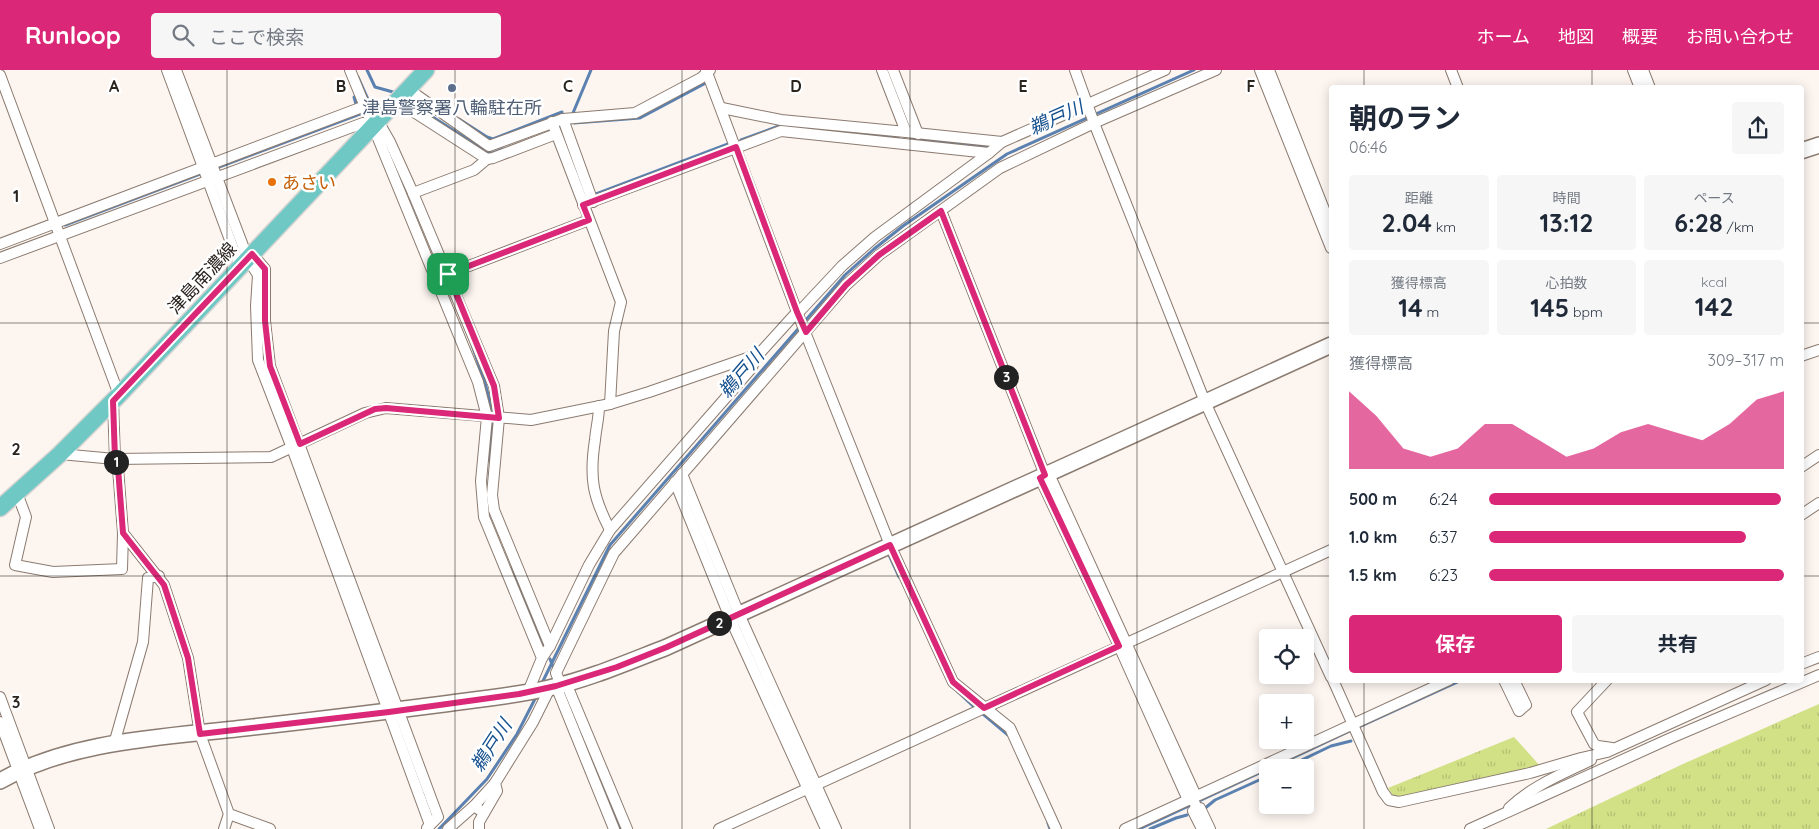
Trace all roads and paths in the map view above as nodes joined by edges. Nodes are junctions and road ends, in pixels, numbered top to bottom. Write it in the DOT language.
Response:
graph roads {
  1 [pos="167,70"];
  2 [pos="176,70"];
  3 [pos="350,70"];
  4 [pos="426,70"];
  5 [pos="882,70"];
  6 [pos="893,70"];
  7 [pos="1075,70"];
  8 [pos="1166,70"];
  9 [pos="1216,70"];
  10 [pos="1260,70"];
  11 [pos="1269,70"];
  12 [pos="1451,70"];
  13 [pos="1633,70"];
  14 [pos="1643,70"];
  15 [pos="707,71"];
  16 [pos="0,75"];
  17 [pos="1457,85"];
  18 [pos="1639,85"];
  19 [pos="1649,85"];
  20 [pos="408,89"];
  21 [pos="395,103"];
  22 [pos="365,106"];
  23 [pos="1088,106"];
  24 [pos="722,108"];
  25 [pos="563,119"];
  26 [pos="552,122"];
  27 [pos="1093,122"];
  28 [pos="376,124"];
  29 [pos="906,132"];
  30 [pos="556,134"];
  31 [pos="918,134"];
  32 [pos="1002,142"];
  33 [pos="1819,145"];
  34 [pos="736,147"];
  35 [pos="1804,150"];
  36 [pos="989,153"];
  37 [pos="488,159"];
  38 [pos="207,166"];
  39 [pos="212,178"];
  40 [pos="583,190"];
  41 [pos="413,193"];
  42 [pos="588,203"];
  43 [pos="941,211"];
  44 [pos="589,220"];
  45 [pos="1329,222"];
  46 [pos="56,223"];
  47 [pos="60,234"];
  48 [pos="1329,243"];
  49 [pos="0,244"];
  50 [pos="0,258"];
  51 [pos="247,260"];
  52 [pos="448,274"];
  53 [pos="798,314"];
  54 [pos="805,330"];
  55 [pos="1329,346"];
  56 [pos="1819,350"];
  57 [pos="759,354"];
  58 [pos="1804,355"];
  59 [pos="116,398"];
  60 [pos="1205,402"];
  61 [pos="610,404"];
  62 [pos="599,406"];
  63 [pos="487,417"];
  64 [pos="499,418"];
  65 [pos="296,446"];
  66 [pos="60,454"];
  67 [pos="1819,455"];
  68 [pos="115,459"];
  69 [pos="1804,465"];
  70 [pos="682,474"];
  71 [pos="1044,476"];
  72 [pos="675,482"];
  73 [pos="17,493"];
  74 [pos="1819,503"];
  75 [pos="0,508"];
  76 [pos="1804,513"];
  77 [pos="610,530"];
  78 [pos="123,533"];
  79 [pos="890,545"];
  80 [pos="1329,551"];
  81 [pos="1283,572"];
  82 [pos="158,576"];
  83 [pos="734,616"];
  84 [pos="1123,645"];
  85 [pos="550,646"];
  86 [pos="1819,657"];
  87 [pos="542,658"];
  88 [pos="1804,663"];
  89 [pos="1329,672"];
  90 [pos="1819,676"];
  91 [pos="1804,682"];
  92 [pos="1334,683"];
  93 [pos="1442,683"];
  94 [pos="1505,683"];
  95 [pos="1515,683"];
  96 [pos="1604,683"];
  97 [pos="1759,683"];
  98 [pos="1802,683"];
  99 [pos="548,688"];
  100 [pos="0,698"];
  101 [pos="984,708"];
  102 [pos="393,711"];
  103 [pos="0,722"];
  104 [pos="1353,724"];
  105 [pos="200,734"];
  106 [pos="114,744"];
  107 [pos="1612,750"];
  108 [pos="22,769"];
  109 [pos="0,782"];
  110 [pos="495,783"];
  111 [pos="812,787"];
  112 [pos="1192,798"];
  113 [pos="474,806"];
  114 [pos="1197,808"];
  115 [pos="229,814"];
  116 [pos="484,814"];
  117 [pos="1502,814"];
  118 [pos="743,818"];
  119 [pos="428,827"];
  120 [pos="40,829"];
  121 [pos="49,829"];
  122 [pos="224,829"];
  123 [pos="270,829"];
  124 [pos="448,829"];
  125 [pos="472,829"];
  126 [pos="479,829"];
  127 [pos="614,829"];
  128 [pos="626,829"];
  129 [pos="719,829"];
  130 [pos="748,829"];
  131 [pos="826,829"];
  132 [pos="836,829"];
  133 [pos="1056,829"];
  134 [pos="1124,829"];
  135 [pos="1202,829"];
  136 [pos="1210,829"];
  137 [pos="1470,829"];
  1 -- 38 [label="street"];
  2 -- 38 [label="street"];
  3 -- 22 [label="street"];
  4 -- 20 [label="main road, 津島南濃線"];
  5 -- 29 [label="street"];
  6 -- 31 [label="street"];
  7 -- 23 [label="street"];
  8 -- 23 [label="street"];
  9 -- 27 [label="street"];
  10 -- 48 [label="street"];
  11 -- 45 [label="street"];
  12 -- 17 [label="street"];
  13 -- 18 [label="street"];
  14 -- 19 [label="street"];
  15 -- 24 [label="street"];
  15 -- 25 [label="street"];
  16 -- 46 [label="street"];
  20 -- 21 [label="main road, 津島南濃線"];
  20 -- 26 [label="street"];
  21 -- 28 [label="main road, 津島南濃線"];
  21 -- 37 [label="street"];
  22 -- 28 [label="street"];
  22 -- 38 [label="street"];
  23 -- 27 [label="street"];
  23 -- 32 [label="street"];
  24 -- 29 [label="street"];
  24 -- 34 [label="street"];
  25 -- 26 [label="street"];
  25 -- 40 [label="street"];
  26 -- 30 [label="street"];
  27 -- 43 [label="street"];
  27 -- 60 [label="street"];
  28 -- 39 [label="street"];
  28 -- 41 [label="street"];
  28 -- 51 [label="main road, 津島南濃線"];
  28 -- 63 [label="street"];
  29 -- 31 [label="street"];
  30 -- 37 [label="street"];
  30 -- 40 [label="street"];
  31 -- 32 [label="street"];
  32 -- 36 [label="street"];
  33 -- 35 [label="street"];
  34 -- 36 [label="street"];
  34 -- 42 [label="street"];
  34 -- 53 [label="street"];
  36 -- 53 [label="street"];
  37 -- 41 [label="street"];
  38 -- 39 [label="street"];
  38 -- 46 [label="street"];
  39 -- 47 [label="street"];
  39 -- 51 [label="street"];
  40 -- 42 [label="street"];
  41 -- 52 [label="street"];
  42 -- 44 [label="street"];
  43 -- 54 [label="street"];
  43 -- 71 [label="street"];
  44 -- 52 [label="street"];
  44 -- 61 [label="street"];
  46 -- 47 [label="street"];
  46 -- 49 [label="street"];
  47 -- 50 [label="street"];
  47 -- 59 [label="street"];
  51 -- 59 [label="main road, 津島南濃線"];
  51 -- 65 [label="street"];
  52 -- 64 [label="street"];
  53 -- 54 [label="street"];
  53 -- 57 [label="street"];
  54 -- 70 [label="street"];
  54 -- 79 [label="street"];
  55 -- 60 [label="street"];
  56 -- 58 [label="street"];
  57 -- 61 [label="street"];
  57 -- 77 [label="street"];
  59 -- 66 [label="main road, 津島南濃線"];
  59 -- 68 [label="street"];
  60 -- 71 [label="street"];
  60 -- 81 [label="street"];
  61 -- 62 [label="street"];
  62 -- 64 [label="street"];
  62 -- 77 [label="street"];
  63 -- 64 [label="street"];
  63 -- 65 [label="street"];
  63 -- 87 [label="street"];
  64 -- 85 [label="street"];
  65 -- 68 [label="street"];
  65 -- 102 [label="street"];
  66 -- 68 [label="street"];
  66 -- 73 [label="main road, 津島南濃線"];
  67 -- 69 [label="street"];
  68 -- 78 [label="street"];
  70 -- 72 [label="street"];
  70 -- 83 [label="street"];
  71 -- 79 [label="street"];
  71 -- 84 [label="street"];
  72 -- 83 [label="street"];
  72 -- 99 [label="street"];
  73 -- 75 [label="main road, 津島南濃線"];
  73 -- 78 [label="street"];
  74 -- 76 [label="street"];
  77 -- 85 [label="street"];
  78 -- 82 [label="street"];
  79 -- 83 [label="street"];
  79 -- 101 [label="street"];
  80 -- 81 [label="street"];
  81 -- 84 [label="street"];
  81 -- 89 [label="street"];
  82 -- 105 [label="street"];
  82 -- 106 [label="street"];
  83 -- 99 [label="street"];
  83 -- 111 [label="street"];
  84 -- 101 [label="street"];
  84 -- 112 [label="street"];
  85 -- 87 [label="street"];
  86 -- 88 [label="street"];
  87 -- 99 [label="street"];
  90 -- 91 [label="street"];
  92 -- 104 [label="street"];
  93 -- 104 [label="street"];
  94 -- 95 [label="street"];
  96 -- 107 [label="street"];
  97 -- 107 [label="street"];
  98 -- 117 [label="street"];
  99 -- 102 [label="street"];
  99 -- 110 [label="street"];
  99 -- 127 [label="street"];
  99 -- 128 [label="street"];
  100 -- 108 [label="street"];
  101 -- 111 [label="street"];
  101 -- 133 [label="street"];
  102 -- 105 [label="street"];
  102 -- 119 [label="street"];
  103 -- 108 [label="street"];
  104 -- 107 [label="street"];
  104 -- 112 [label="street"];
  105 -- 106 [label="street"];
  105 -- 115 [label="street"];
  106 -- 108 [label="street"];
  107 -- 117 [label="street"];
  108 -- 109 [label="street"];
  108 -- 120 [label="street"];
  108 -- 121 [label="street"];
  110 -- 113 [label="street"];
  110 -- 116 [label="street"];
  111 -- 118 [label="street"];
  111 -- 131 [label="street"];
  111 -- 132 [label="street"];
  112 -- 114 [label="street"];
  112 -- 134 [label="street"];
  113 -- 116 [label="street"];
  113 -- 124 [label="street"];
  113 -- 125 [label="street"];
  114 -- 135 [label="street"];
  114 -- 136 [label="street"];
  115 -- 122 [label="street"];
  115 -- 123 [label="street"];
  116 -- 126 [label="street"];
  117 -- 137 [label="street"];
  118 -- 129 [label="street"];
  118 -- 130 [label="street"];
}
